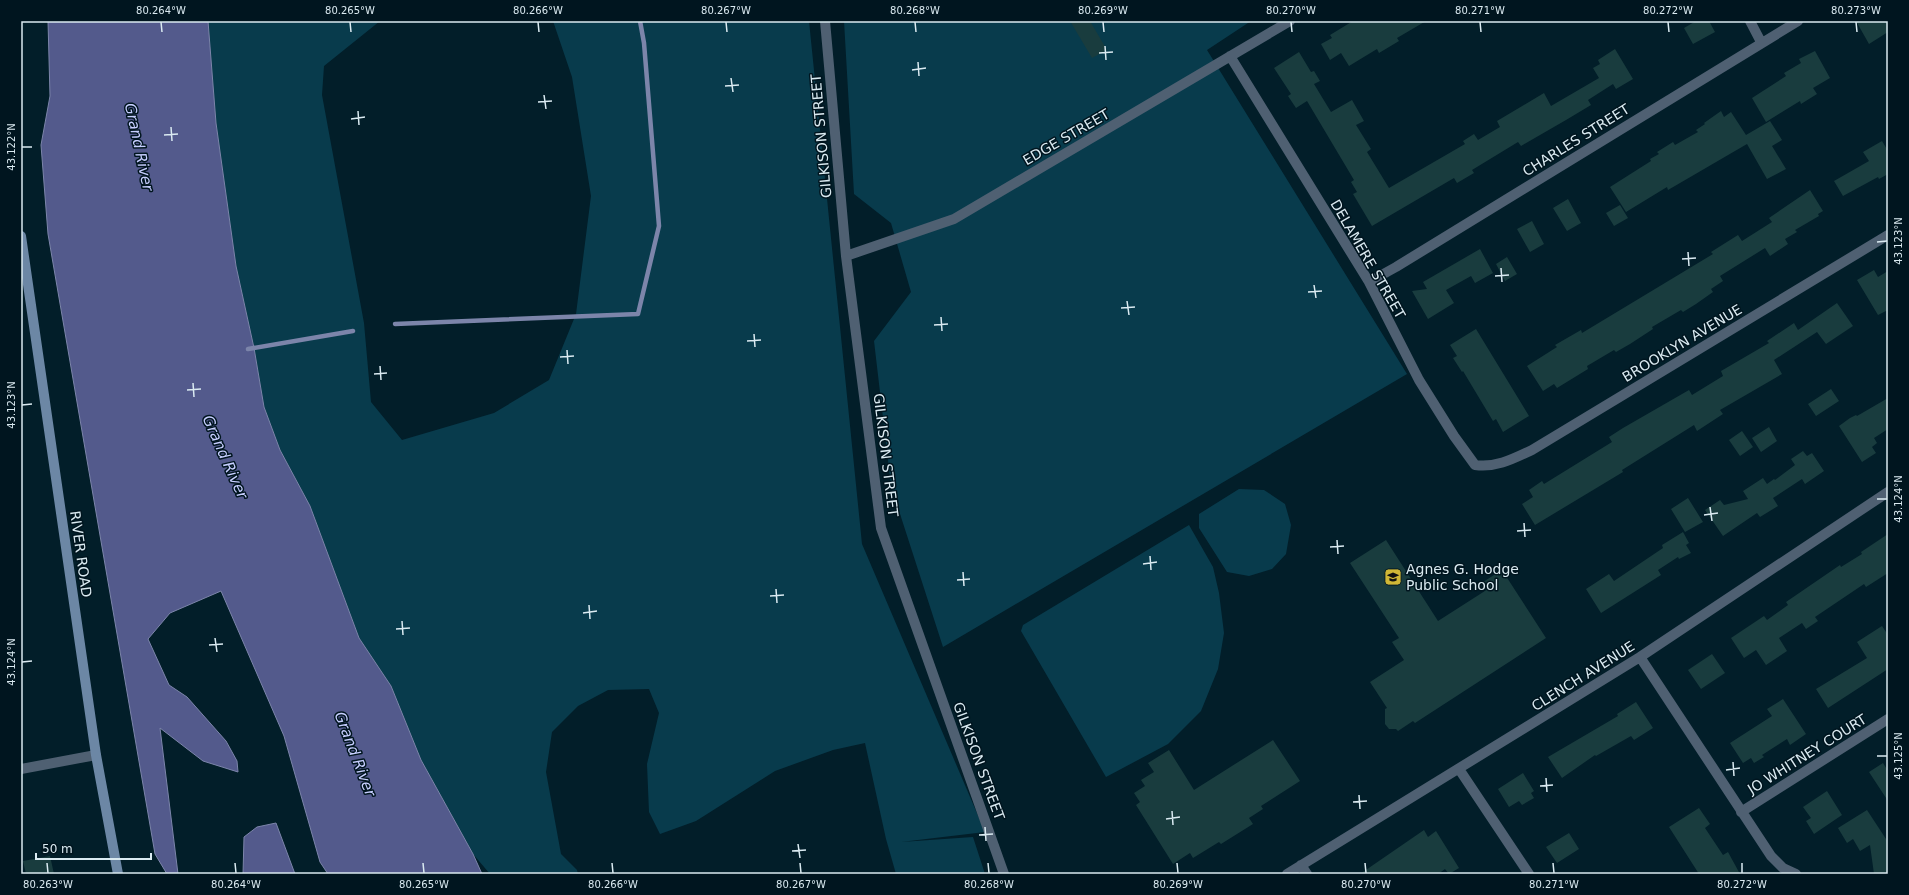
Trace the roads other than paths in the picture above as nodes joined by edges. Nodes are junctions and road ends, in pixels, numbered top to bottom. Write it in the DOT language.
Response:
graph roads {
  1 [pos="825,21"];
  2 [pos="1290,21"];
  3 [pos="1750,21"];
  4 [pos="1798,21"];
  5 [pos="1761,42"];
  6 [pos="1230,56"];
  7 [pos="1888,235"];
  8 [pos="21,236"];
  9 [pos="846,256"];
  10 [pos="1369,282"];
  11 [pos="1487,467"];
  12 [pos="1888,492"];
  13 [pos="1640,657"];
  14 [pos="1888,719"];
  15 [pos="96,755"];
  16 [pos="21,769"];
  17 [pos="1459,769"];
  18 [pos="1741,812"];
  19 [pos="1301,865"];
  20 [pos="118,874"];
  21 [pos="1004,874"];
  22 [pos="1287,874"];
  23 [pos="1307,874"];
  24 [pos="1529,874"];
  25 [pos="1796,874"];
  1 -- 9 [label="street, GILKISON STREET"];
  2 -- 6 [label="street, EDGE STREET"];
  3 -- 5 [label="street"];
  4 -- 5 [label="street, CHARLES STREET"];
  5 -- 10 [label="street, CHARLES STREET"];
  6 -- 9 [label="street, EDGE STREET"];
  6 -- 10 [label="street, DELAMERE STREET"];
  7 -- 11 [label="street, BROOKLYN AVENUE"];
  8 -- 15 [label="street, RIVER ROAD"];
  9 -- 21 [label="street, GILKISON STREET"];
  10 -- 11 [label="street, DELAMERE STREET"];
  12 -- 13 [label="street, CLENCH AVENUE"];
  13 -- 17 [label="street, CLENCH AVENUE"];
  13 -- 18 [label="street, JO WHITNEY COURT"];
  14 -- 18 [label="street, JO WHITNEY COURT"];
  15 -- 16 [label="street"];
  15 -- 20 [label="street, RIVER ROAD"];
  17 -- 19 [label="street, CLENCH AVENUE"];
  17 -- 24 [label="street"];
  18 -- 25 [label="street, JO WHITNEY COURT"];
  19 -- 22 [label="street, CLENCH AVENUE"];
  19 -- 23 [label="street"];
}
